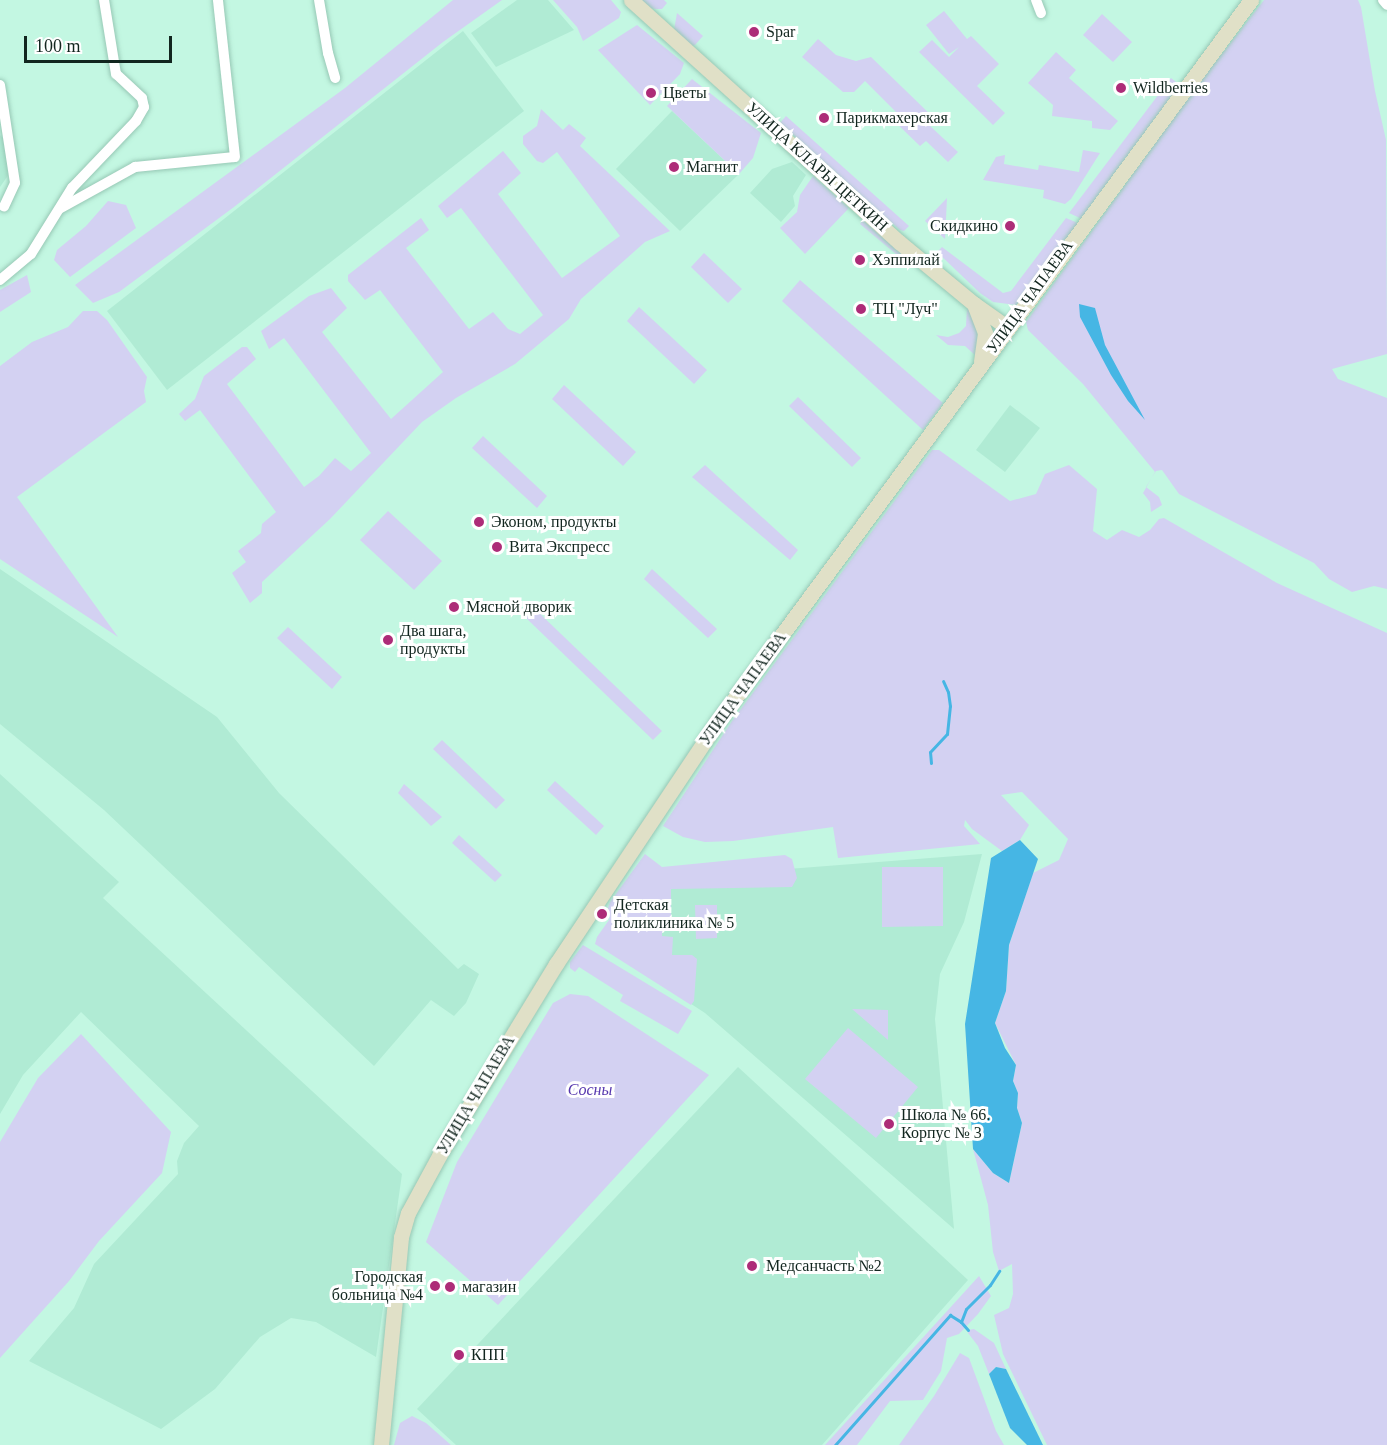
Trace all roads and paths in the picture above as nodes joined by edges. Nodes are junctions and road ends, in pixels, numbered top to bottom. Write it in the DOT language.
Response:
graph roads {
  1 [pos="104,0"];
  2 [pos="218,0"];
  3 [pos="319,0"];
  4 [pos="631,0"];
  5 [pos="1036,0"];
  6 [pos="1251,0"];
  7 [pos="1383,0"];
  8 [pos="1387,5"];
  9 [pos="1041,13"];
  10 [pos="336,78"];
  11 [pos="0,85"];
  12 [pos="4,207"];
  13 [pos="61,209"];
  14 [pos="0,280"];
  15 [pos="974,304"];
  16 [pos="1008,328"];
  17 [pos="980,367"];
  18 [pos="381,1445"];
  1 -- 13 [label="street"];
  2 -- 13 [label="street"];
  3 -- 10 [label="street"];
  4 -- 15 [label="street, УЛИЦА КЛАРЫ ЦЕТКИН"];
  5 -- 9 [label="street"];
  6 -- 16 [label="street, УЛИЦА ЧАПАЕВА"];
  7 -- 8 [label="street"];
  11 -- 12 [label="street"];
  13 -- 14 [label="street"];
  15 -- 16 [label="street, УЛИЦА КЛАРЫ ЦЕТКИН"];
  15 -- 17 [label="street"];
  16 -- 17 [label="street, УЛИЦА ЧАПАЕВА"];
  17 -- 18 [label="street, УЛИЦА ЧАПАЕВА"];
}
